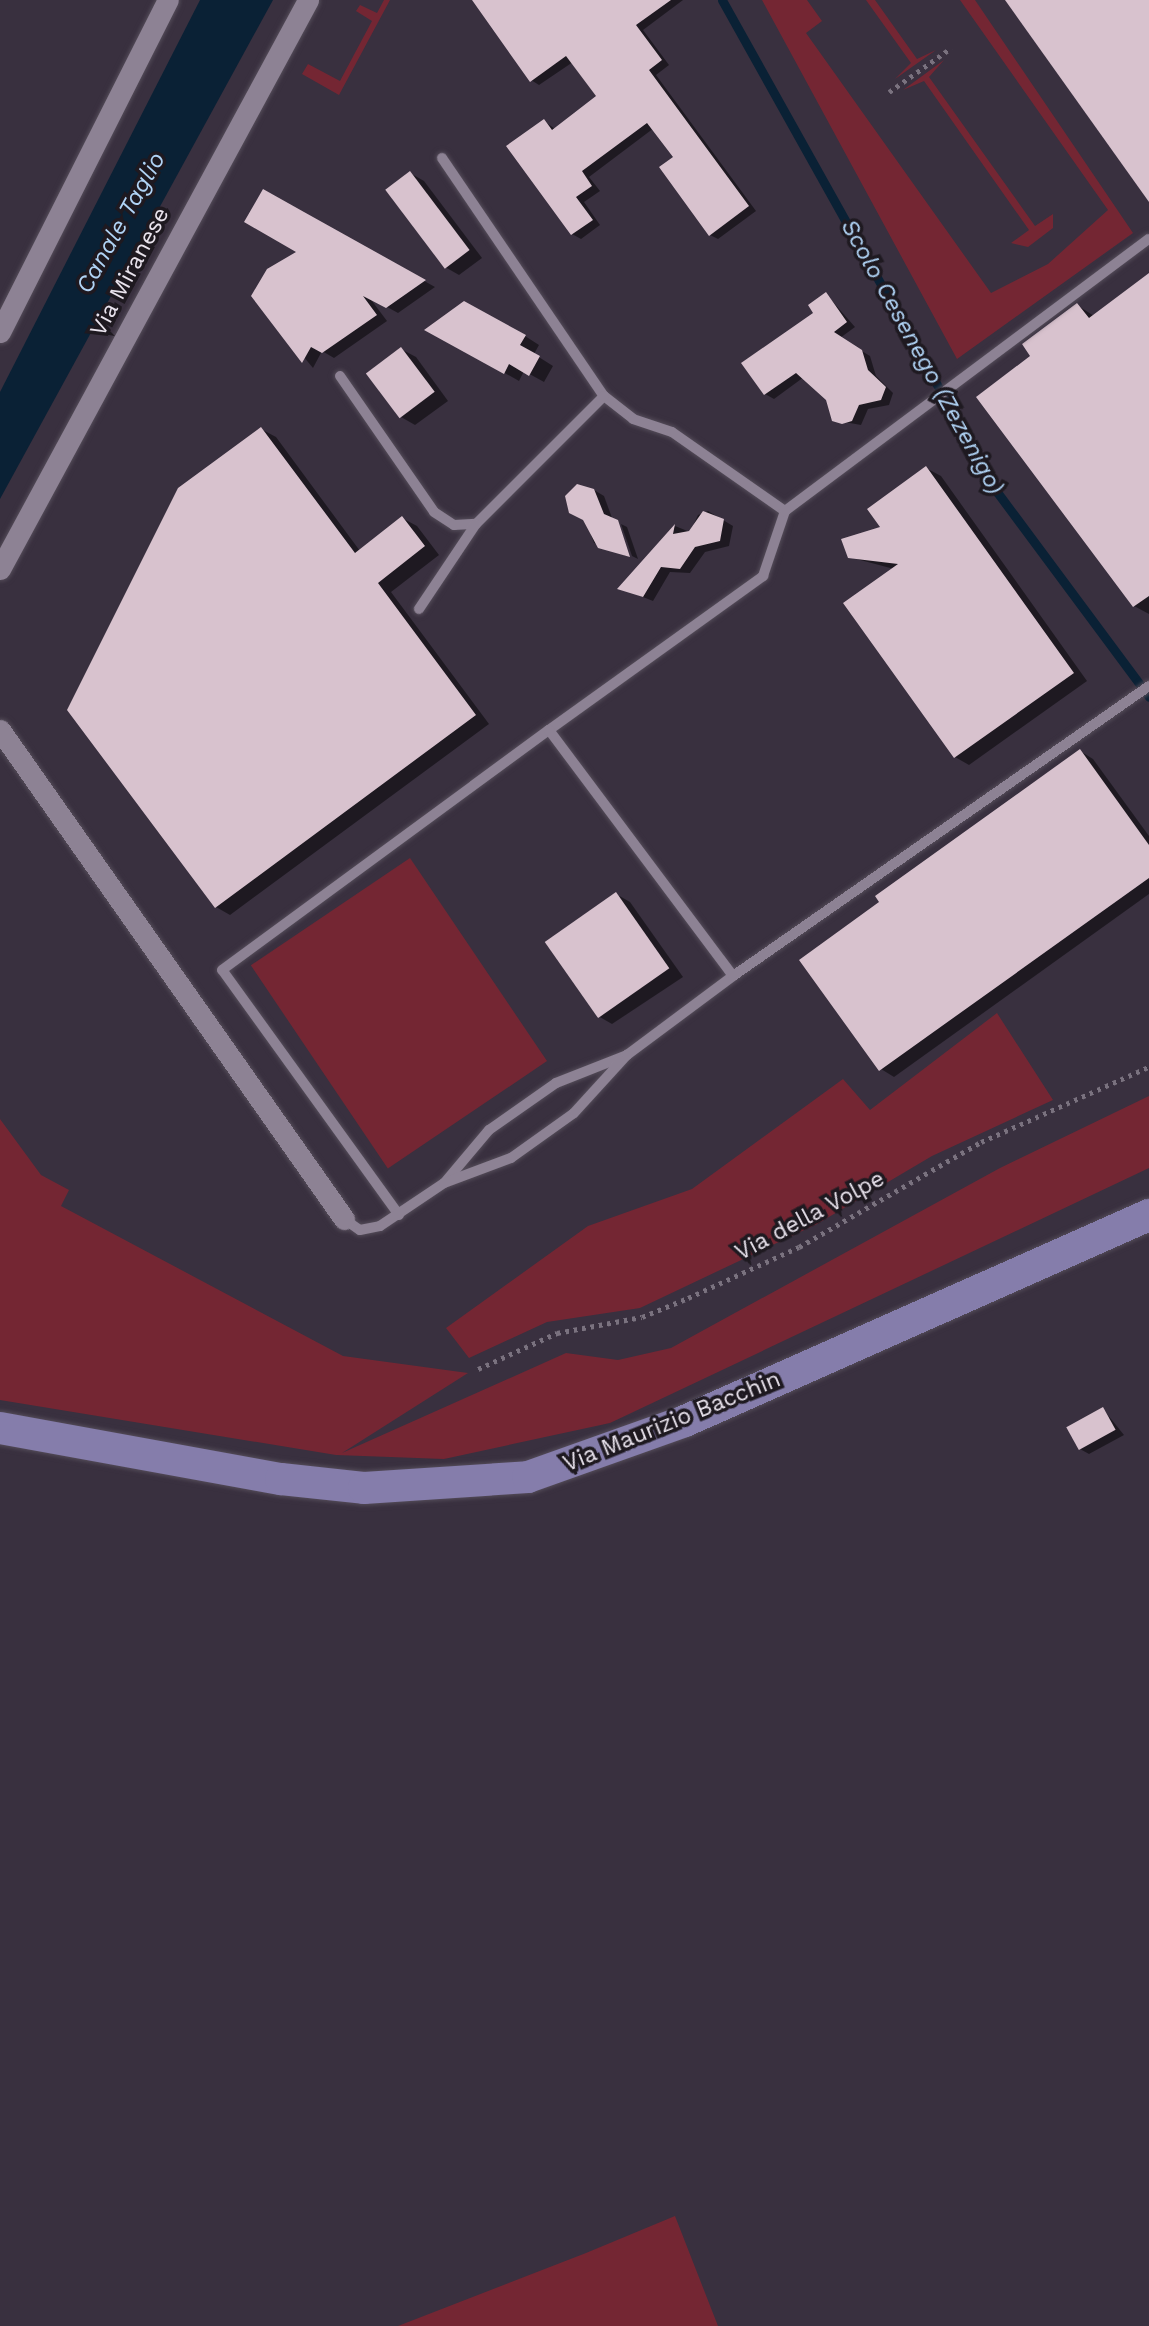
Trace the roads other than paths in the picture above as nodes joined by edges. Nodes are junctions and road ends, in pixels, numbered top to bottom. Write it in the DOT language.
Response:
graph roads {
  1 [pos="168,0"];
  2 [pos="308,0"];
  3 [pos="442,158"];
  4 [pos="1149,239"];
  5 [pos="0,332"];
  6 [pos="340,376"];
  7 [pos="604,396"];
  8 [pos="785,511"];
  9 [pos="476,524"];
  10 [pos="0,569"];
  11 [pos="419,609"];
  12 [pos="1149,686"];
  13 [pos="0,730"];
  14 [pos="548,730"];
  15 [pos="733,976"];
  16 [pos="627,1055"];
  17 [pos="444,1183"];
  18 [pos="399,1215"];
  19 [pos="1149,1215"];
  20 [pos="344,1219"];
  21 [pos="0,1428"];
  1 -- 5 [label="street"];
  2 -- 10 [label="street, Via Miranese"];
  3 -- 7 [label="lane"];
  4 -- 8 [label="lane"];
  6 -- 9 [label="lane"];
  7 -- 8 [label="lane"];
  7 -- 9 [label="lane"];
  8 -- 14 [label="lane"];
  9 -- 11 [label="lane"];
  12 -- 15 [label="lane"];
  13 -- 20 [label="street"];
  14 -- 15 [label="lane"];
  14 -- 18 [label="lane"];
  15 -- 16 [label="lane"];
  16 -- 17 [label="lane"];
  16 -- 17 [label="lane"];
  17 -- 18 [label="lane"];
  18 -- 20 [label="lane"];
  19 -- 21 [label="main road, Via Maurizio Bacchin"];
}
